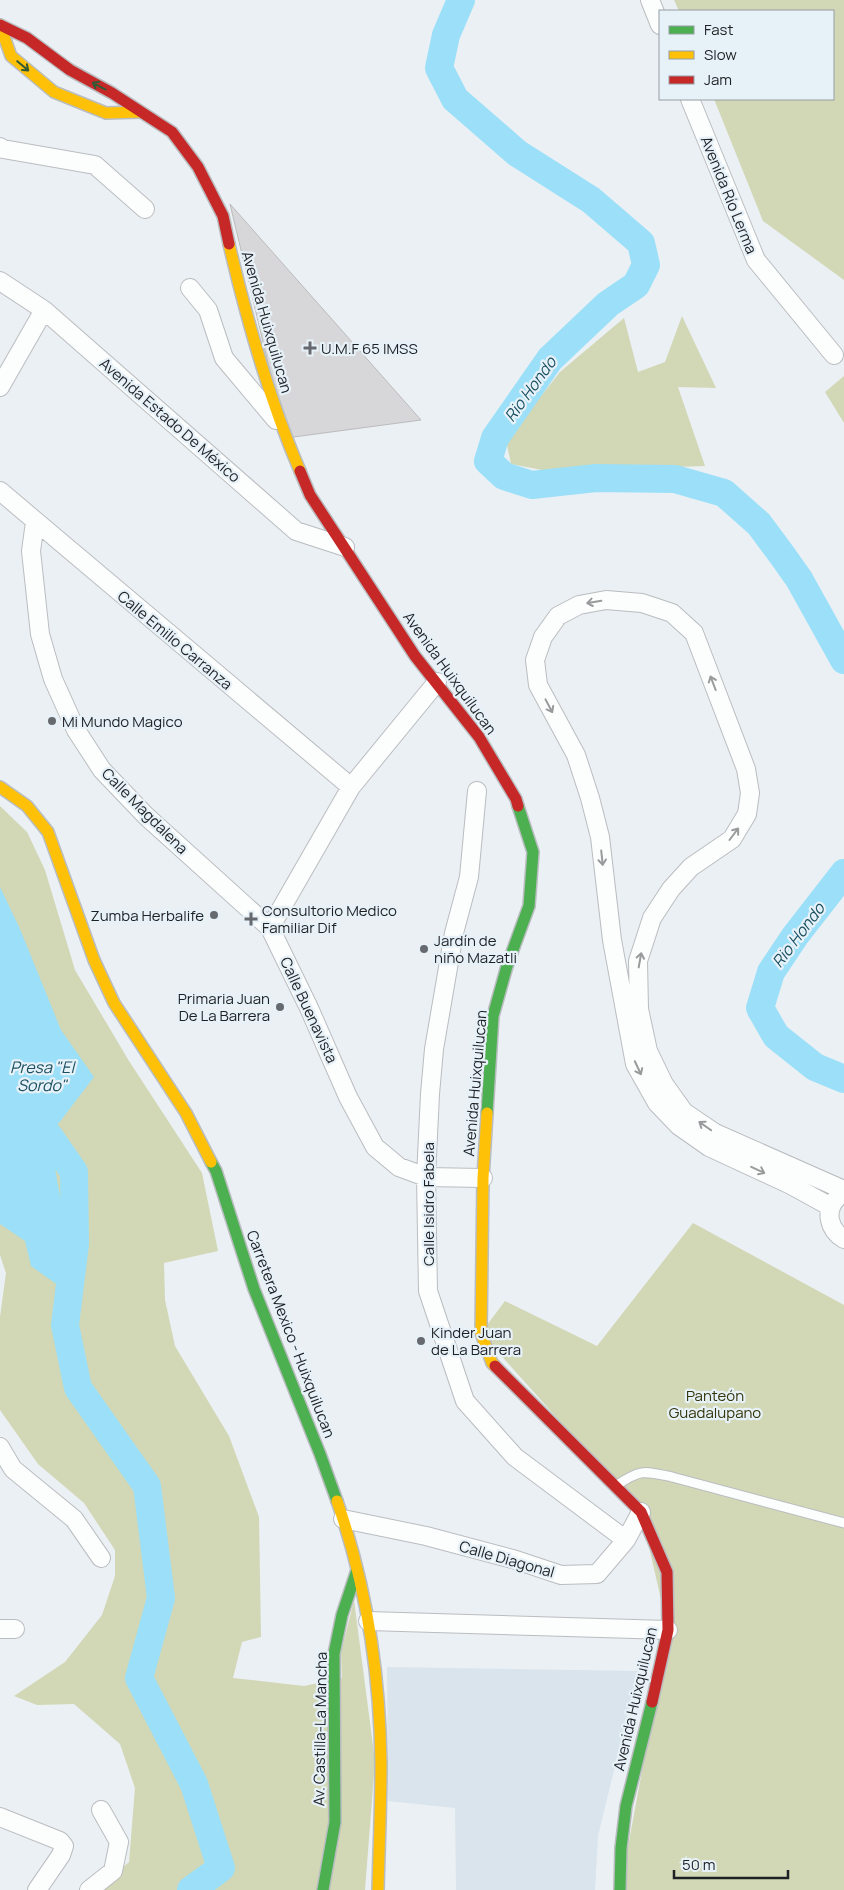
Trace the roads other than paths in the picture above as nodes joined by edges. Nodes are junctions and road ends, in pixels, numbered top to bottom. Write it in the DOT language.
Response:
graph roads {
  1 [pos="650,0"];
  2 [pos="659,22"];
  3 [pos="0,25"];
  4 [pos="690,100"];
  5 [pos="140,112"];
  6 [pos="0,147"];
  7 [pos="145,209"];
  8 [pos="0,281"];
  9 [pos="190,288"];
  10 [pos="44,310"];
  11 [pos="834,355"];
  12 [pos="0,387"];
  13 [pos="280,424"];
  14 [pos="0,491"];
  15 [pos="35,522"];
  16 [pos="345,547"];
  17 [pos="437,682"];
  18 [pos="0,787"];
  19 [pos="351,787"];
  20 [pos="477,792"];
  21 [pos="270,928"];
  22 [pos="426,1177"];
  23 [pos="483,1178"];
  24 [pos="844,1192"];
  25 [pos="831,1207"];
  26 [pos="844,1239"];
  27 [pos="0,1447"];
  28 [pos="616,1486"];
  29 [pos="642,1512"];
  30 [pos="343,1519"];
  31 [pos="844,1523"];
  32 [pos="626,1540"];
  33 [pos="100,1558"];
  34 [pos="357,1570"];
  35 [pos="368,1621"];
  36 [pos="668,1630"];
  37 [pos="101,1810"];
  38 [pos="0,1817"];
  39 [pos="37,1890"];
  40 [pos="89,1890"];
  41 [pos="323,1890"];
  42 [pos="378,1890"];
  43 [pos="620,1890"];
  1 -- 2 [label="street"];
  5 -- 3 [label="street, Avenida Huixquilucan, one-way"];
  3 -- 5 [label="street, Avenida Huixquilucan, one-way"];
  4 -- 11 [label="street, Avenida Río Lerma"];
  5 -- 13 [label="street, Avenida Huixquilucan"];
  6 -- 7 [label="street"];
  8 -- 10 [label="street, Avenida Estado De México"];
  9 -- 13 [label="street"];
  10 -- 12 [label="street"];
  10 -- 16 [label="street, Avenida Estado De México"];
  13 -- 16 [label="street, Avenida Huixquilucan"];
  14 -- 15 [label="street, Calle Emilio Carranza"];
  15 -- 19 [label="street, Calle Emilio Carranza"];
  15 -- 21 [label="street, Calle Magdalena"];
  16 -- 17 [label="street, Avenida Huixquilucan"];
  17 -- 19 [label="street"];
  17 -- 23 [label="street, Avenida Huixquilucan"];
  18 -- 30 [label="street, Carretera Mexico - Huixquilucan"];
  19 -- 21 [label="street"];
  20 -- 22 [label="street, Calle Isidro Fabela"];
  21 -- 22 [label="street, Calle Buenavista"];
  22 -- 23 [label="street, Calle Buenavista"];
  22 -- 32 [label="street, Calle Isidro Fabela"];
  23 -- 28 [label="street, Avenida Huixquilucan"];
  24 -- 25 [label="street"];
  24 -- 25 [label="street, one-way"];
  25 -- 26 [label="street"];
  27 -- 33 [label="street"];
  28 -- 29 [label="street, Avenida Huixquilucan"];
  28 -- 31 [label="lane"];
  29 -- 32 [label="street, Calle Diagonal"];
  29 -- 36 [label="street, Avenida Huixquilucan"];
  30 -- 32 [label="street, Calle Diagonal"];
  30 -- 34 [label="street, Carretera Mexico - Huixquilucan"];
  34 -- 35 [label="street, Carretera Mexico - Huixquilucan"];
  34 -- 41 [label="street, Av. Castilla-La Mancha"];
  35 -- 36 [label="street"];
  35 -- 42 [label="street, Carretera Mexico - Huixquilucan"];
  36 -- 43 [label="street, Avenida Huixquilucan"];
  37 -- 40 [label="street"];
  38 -- 39 [label="street"];
}
